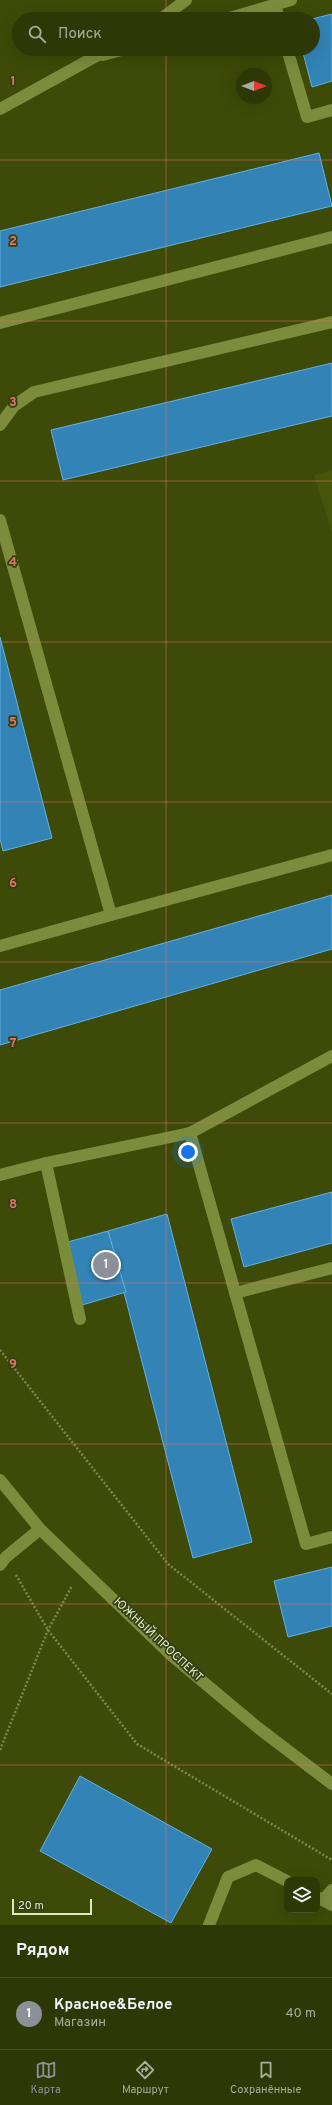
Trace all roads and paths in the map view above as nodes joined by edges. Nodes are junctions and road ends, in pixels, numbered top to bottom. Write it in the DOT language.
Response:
graph roads {
  1 [pos="186,0"];
  2 [pos="291,0"];
  3 [pos="275,5"];
  4 [pos="170,12"];
  5 [pos="250,12"];
  6 [pos="277,12"];
  7 [pos="97,56"];
  8 [pos="100,56"];
  9 [pos="289,56"];
  10 [pos="93,58"];
  11 [pos="0,109"];
  12 [pos="332,110"];
  13 [pos="332,236"];
  14 [pos="332,322"];
  15 [pos="0,323"];
  16 [pos="0,425"];
  17 [pos="0,520"];
  18 [pos="332,855"];
  19 [pos="110,915"];
  20 [pos="0,946"];
  21 [pos="332,1056"];
  22 [pos="190,1132"];
  23 [pos="46,1163"];
  24 [pos="0,1175"];
  25 [pos="332,1268"];
  26 [pos="235,1293"];
  27 [pos="80,1320"];
  28 [pos="0,1350"];
  29 [pos="0,1480"];
  30 [pos="40,1529"];
  31 [pos="332,1537"];
  32 [pos="3,1561"];
  33 [pos="81,1568"];
  34 [pos="48,1630"];
  35 [pos="332,1694"];
  36 [pos="0,1750"];
  37 [pos="332,1784"];
  38 [pos="332,1860"];
  39 [pos="284,1879"];
  40 [pos="332,1890"];
  41 [pos="324,1901"];
  42 [pos="208,1925"];
  1 -- 4 [label="main road"];
  2 -- 3 [label="main road"];
  3 -- 5 [label="main road"];
  3 -- 6 [label="main road"];
  7 -- 10 [label="main road"];
  8 -- 10 [label="main road"];
  9 -- 12 [label="main road"];
  10 -- 11 [label="main road"];
  13 -- 15 [label="main road"];
  14 -- 16 [label="main road"];
  17 -- 19 [label="main road"];
  18 -- 19 [label="main road"];
  19 -- 20 [label="main road"];
  21 -- 22 [label="main road"];
  22 -- 23 [label="main road"];
  22 -- 26 [label="main road"];
  23 -- 24 [label="main road"];
  23 -- 27 [label="main road"];
  25 -- 26 [label="main road"];
  26 -- 31 [label="main road"];
  28 -- 35 [label="path"];
  29 -- 30 [label="main road, ЮЖНЫЙ ПРОСПЕКТ"];
  30 -- 32 [label="main road"];
  30 -- 33 [label="main road, ЮЖНЫЙ ПРОСПЕКТ"];
  32 -- 34 [label="path"];
  33 -- 34 [label="path"];
  33 -- 37 [label="main road, ЮЖНЫЙ ПРОСПЕКТ"];
  34 -- 36 [label="path"];
  34 -- 38 [label="path"];
  39 -- 42 [label="main road"];
  40 -- 41 [label="main road"];
}
